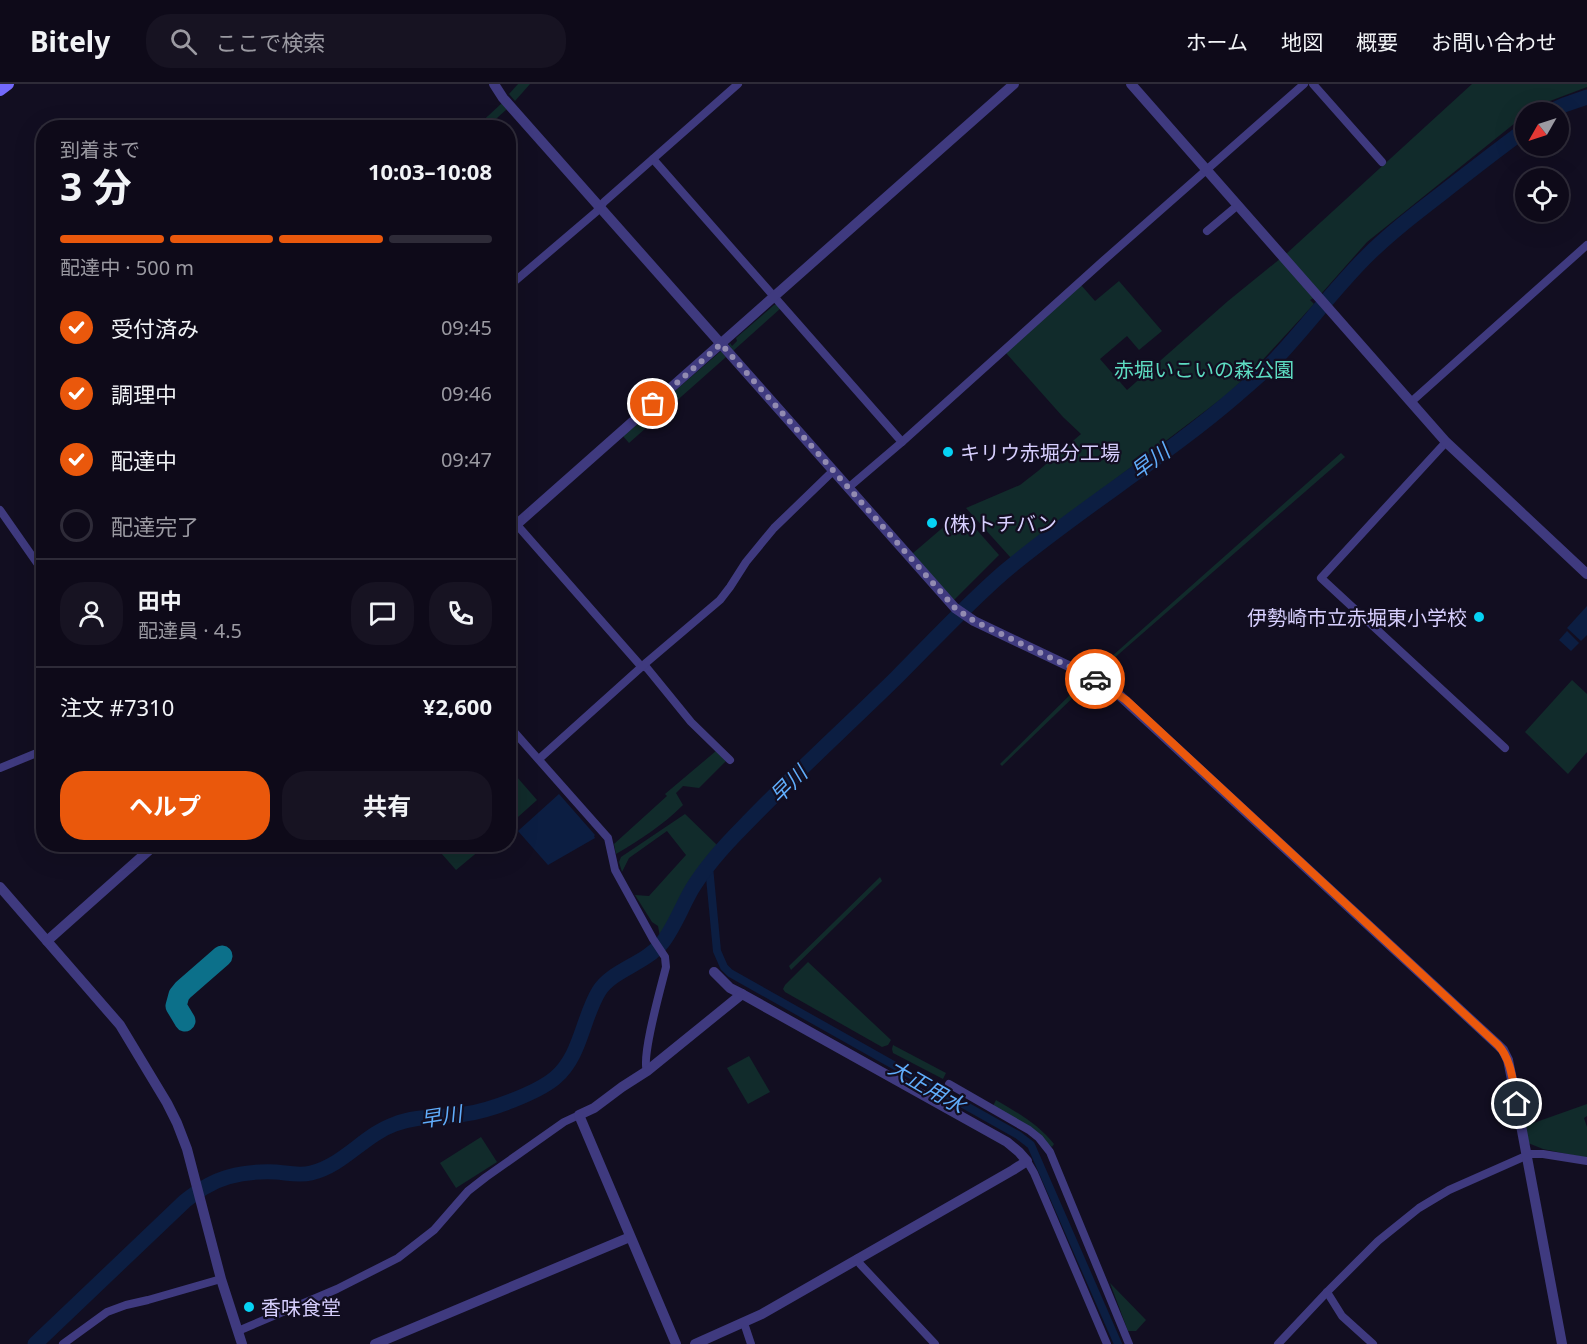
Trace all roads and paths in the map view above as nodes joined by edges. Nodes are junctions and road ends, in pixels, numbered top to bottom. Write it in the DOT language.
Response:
graph roads {
  1 [pos="8,84"];
  2 [pos="494,84"];
  3 [pos="738,84"];
  4 [pos="1014,84"];
  5 [pos="1131,84"];
  6 [pos="1304,84"];
  7 [pos="1313,84"];
  8 [pos="0,90"];
  9 [pos="653,159"];
  10 [pos="1382,162"];
  11 [pos="1206,170"];
  12 [pos="1238,205"];
  13 [pos="600,207"];
  14 [pos="1207,231"];
  15 [pos="1587,245"];
  16 [pos="516,280"];
  17 [pos="774,298"];
  18 [pos="721,344"];
  19 [pos="1411,402"];
  20 [pos="902,442"];
  21 [pos="1446,442"];
  22 [pos="833,471"];
  23 [pos="848,488"];
  24 [pos="0,510"];
  25 [pos="516,525"];
  26 [pos="516,531"];
  27 [pos="36,562"];
  28 [pos="1587,574"];
  29 [pos="643,666"];
  30 [pos="516,734"];
  31 [pos="1505,748"];
  32 [pos="36,753"];
  33 [pos="539,759"];
  34 [pos="730,760"];
  35 [pos="0,768"];
  36 [pos="147,852"];
  37 [pos="0,887"];
  38 [pos="47,940"];
  39 [pos="714,972"];
  40 [pos="742,994"];
  41 [pos="647,1071"];
  42 [pos="949,1084"];
  43 [pos="579,1115"];
  44 [pos="1527,1156"];
  45 [pos="1027,1161"];
  46 [pos="1587,1161"];
  47 [pos="630,1237"];
  48 [pos="858,1258"];
  49 [pos="221,1279"];
  50 [pos="1327,1292"];
  51 [pos="744,1323"];
  52 [pos="238,1330"];
  53 [pos="63,1344"];
  54 [pos="242,1344"];
  55 [pos="375,1344"];
  56 [pos="676,1344"];
  57 [pos="695,1344"];
  58 [pos="751,1344"];
  59 [pos="935,1344"];
  60 [pos="1107,1344"];
  61 [pos="1129,1344"];
  62 [pos="1278,1344"];
  63 [pos="1373,1344"];
  64 [pos="1562,1344"];
  1 -- 8 [label="main road"];
  2 -- 13 [label="street"];
  3 -- 9 [label="street"];
  4 -- 17 [label="street"];
  5 -- 11 [label="street"];
  6 -- 11 [label="street"];
  7 -- 10 [label="street"];
  9 -- 13 [label="street"];
  9 -- 17 [label="street"];
  11 -- 12 [label="street"];
  11 -- 20 [label="street"];
  12 -- 14 [label="street"];
  12 -- 19 [label="street"];
  13 -- 16 [label="street"];
  13 -- 18 [label="street"];
  15 -- 19 [label="street"];
  17 -- 18 [label="street"];
  17 -- 20 [label="street"];
  18 -- 22 [label="street"];
  18 -- 25 [label="street"];
  19 -- 21 [label="street"];
  20 -- 23 [label="street"];
  21 -- 28 [label="street"];
  21 -- 31 [label="street"];
  22 -- 23 [label="street"];
  22 -- 29 [label="street"];
  23 -- 44 [label="street"];
  24 -- 27 [label="street"];
  26 -- 29 [label="street"];
  29 -- 33 [label="street"];
  29 -- 34 [label="street"];
  30 -- 33 [label="street"];
  32 -- 35 [label="street"];
  33 -- 41 [label="street"];
  36 -- 38 [label="street"];
  37 -- 38 [label="street"];
  38 -- 49 [label="street"];
  39 -- 40 [label="street"];
  40 -- 41 [label="street"];
  40 -- 45 [label="street"];
  41 -- 43 [label="street"];
  42 -- 61 [label="street"];
  43 -- 47 [label="street"];
  43 -- 52 [label="street"];
  44 -- 46 [label="street"];
  44 -- 50 [label="street"];
  44 -- 64 [label="street"];
  45 -- 48 [label="street"];
  45 -- 60 [label="street"];
  47 -- 55 [label="street"];
  47 -- 56 [label="street"];
  48 -- 51 [label="street"];
  48 -- 59 [label="street"];
  49 -- 52 [label="street"];
  49 -- 53 [label="street"];
  50 -- 62 [label="street"];
  50 -- 63 [label="street"];
  51 -- 57 [label="street"];
  51 -- 58 [label="street"];
  52 -- 54 [label="street"];
}
